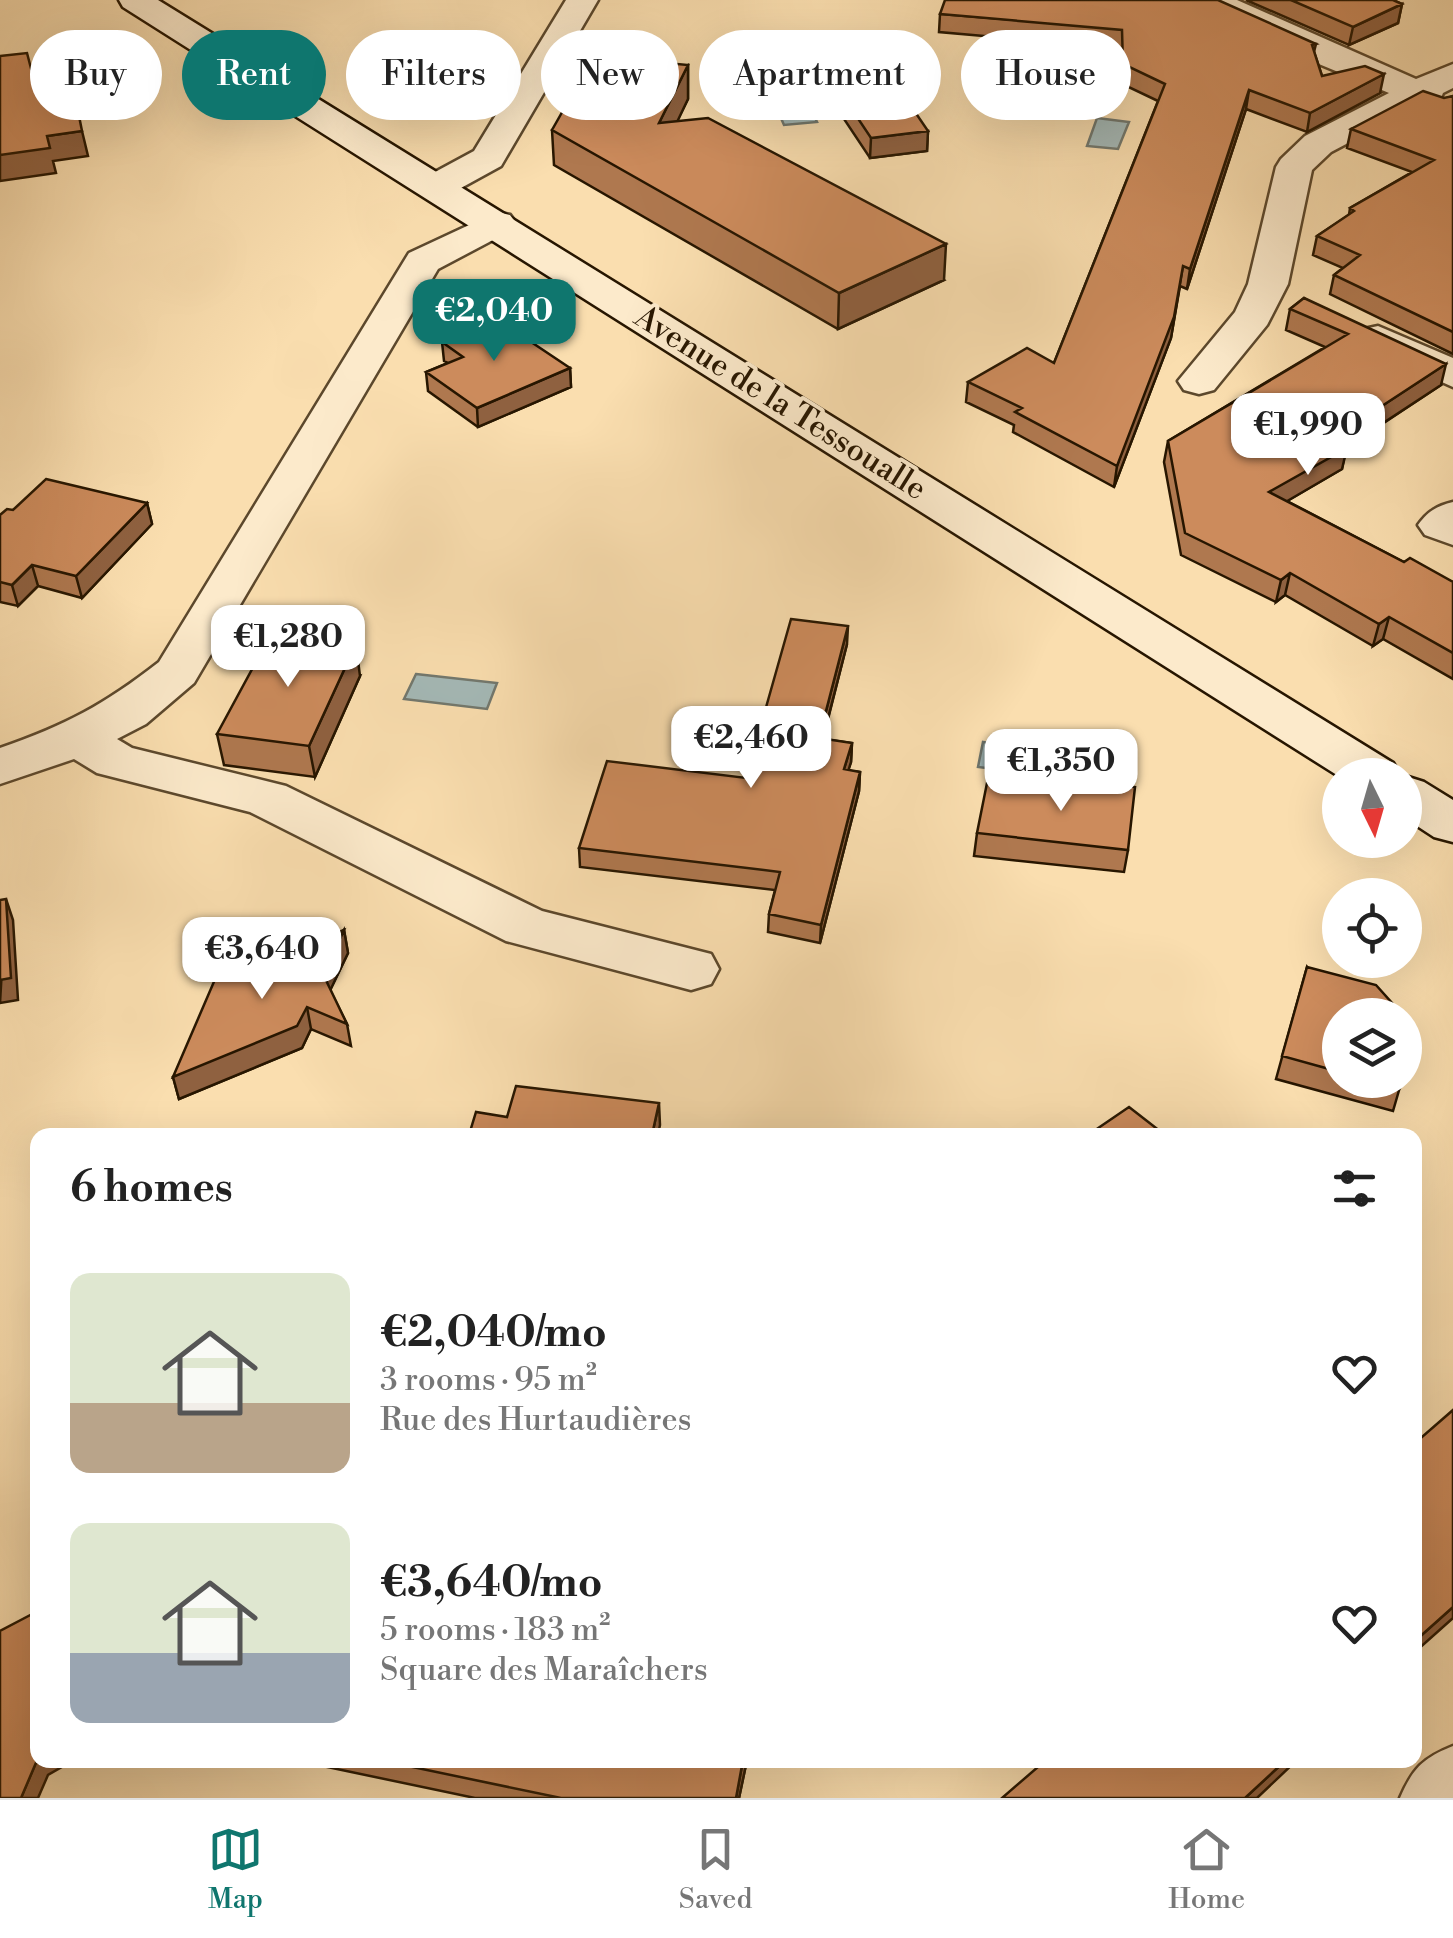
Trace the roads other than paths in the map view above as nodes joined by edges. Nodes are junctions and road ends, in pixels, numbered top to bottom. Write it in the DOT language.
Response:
graph roads {
  1 [pos="135,0"];
  2 [pos="582,0"];
  3 [pos="1211,0"];
  4 [pos="1453,74"];
  5 [pos="1435,99"];
  6 [pos="436,186"];
  7 [pos="497,224"];
  8 [pos="1351,325"];
  9 [pos="1453,374"];
  10 [pos="1198,382"];
  11 [pos="1453,516"];
  12 [pos="1453,532"];
  13 [pos="78,738"];
  14 [pos="1348,758"];
  15 [pos="0,768"];
  16 [pos="1422,805"];
  17 [pos="1453,824"];
  18 [pos="691,968"];
  19 [pos="1453,1784"];
  20 [pos="1439,1798"];
  1 -- 6 [label="street, Avenue de la Tessoualle"];
  2 -- 6 [label="street"];
  3 -- 5 [label="street"];
  4 -- 5 [label="street"];
  5 -- 10 [label="street"];
  6 -- 7 [label="street, Avenue de la Tessoualle"];
  7 -- 13 [label="street"];
  7 -- 14 [label="street, Avenue de la Tessoualle"];
  8 -- 9 [label="street"];
  11 -- 12 [label="street"];
  13 -- 15 [label="street"];
  13 -- 18 [label="street"];
  16 -- 17 [label="street"];
  19 -- 20 [label="street"];
}
